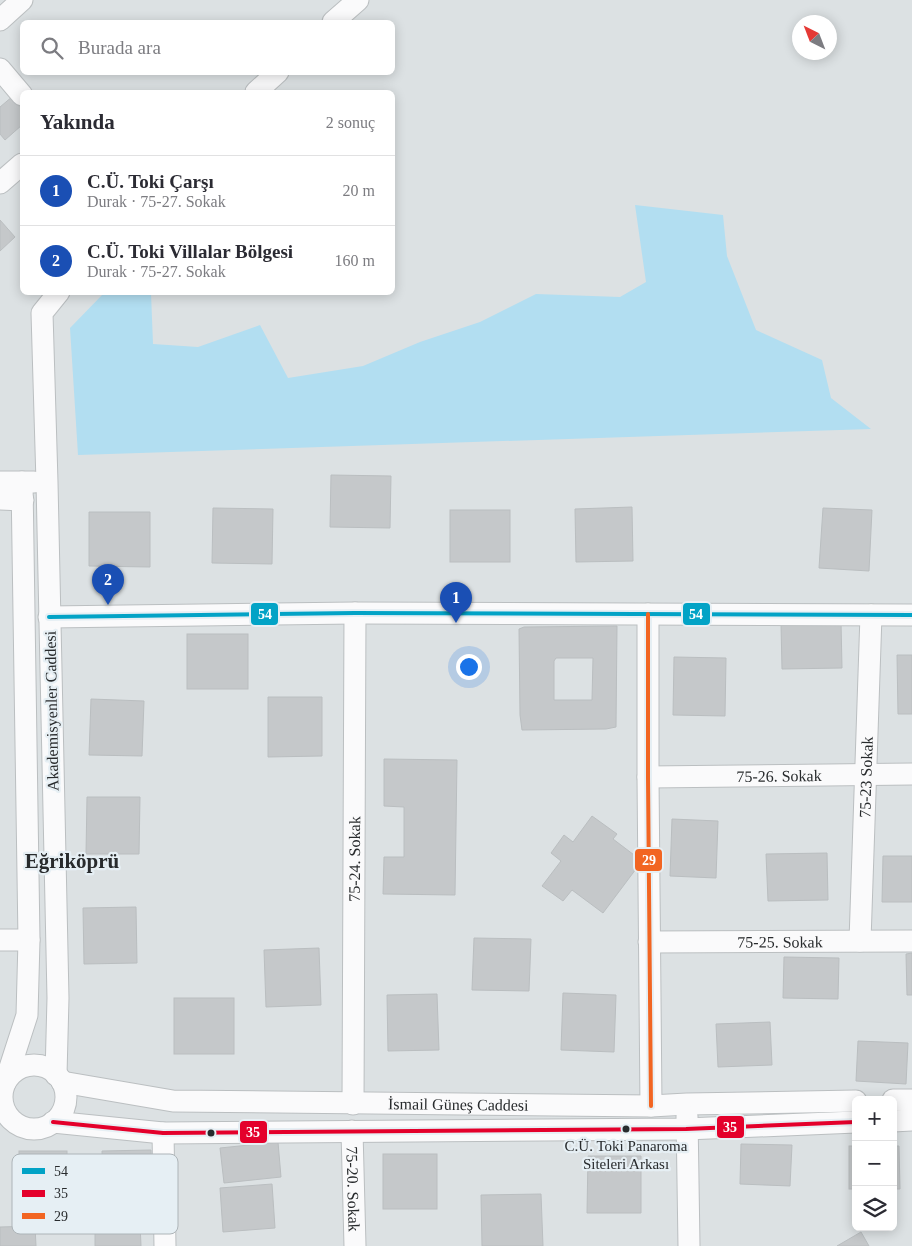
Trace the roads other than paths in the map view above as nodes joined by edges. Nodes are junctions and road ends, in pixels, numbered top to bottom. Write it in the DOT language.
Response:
graph roads {
  1 [pos="22,0"];
  2 [pos="358,0"];
  3 [pos="0,20"];
  4 [pos="336,20"];
  5 [pos="275,75"];
  6 [pos="2,76"];
  7 [pos="258,90"];
  8 [pos="20,93"];
  9 [pos="20,166"];
  10 [pos="0,183"];
  11 [pos="57,295"];
  12 [pos="0,482"];
  13 [pos="47,482"];
  14 [pos="22,491"];
  15 [pos="0,499"];
  16 [pos="355,613"];
  17 [pos="648,614"];
  18 [pos="870,615"];
  19 [pos="912,615"];
  20 [pos="49,616"];
  21 [pos="912,774"];
  22 [pos="866,775"];
  23 [pos="648,777"];
  24 [pos="0,940"];
  25 [pos="29,940"];
  26 [pos="860,941"];
  27 [pos="912,941"];
  28 [pos="649,942"];
  29 [pos="59,1079"];
  30 [pos="5,1084"];
  31 [pos="897,1100"];
  32 [pos="912,1100"];
  33 [pos="852,1101"];
  34 [pos="353,1104"];
  35 [pos="687,1104"];
  36 [pos="652,1106"];
  37 [pos="912,1120"];
  38 [pos="897,1121"];
  39 [pos="54,1122"];
  40 [pos="852,1122"];
  41 [pos="686,1129"];
  42 [pos="352,1131"];
  43 [pos="163,1133"];
  44 [pos="163,1154"];
  45 [pos="355,1246"];
  46 [pos="689,1246"];
  1 -- 3 [label="street"];
  2 -- 4 [label="street"];
  5 -- 7 [label="street"];
  6 -- 8 [label="street"];
  9 -- 10 [label="street"];
  11 -- 13 [label="street, Akademisyenler Caddesi"];
  12 -- 14 [label="street"];
  13 -- 14 [label="street"];
  13 -- 20 [label="street, Akademisyenler Caddesi"];
  14 -- 15 [label="street"];
  14 -- 25 [label="street, Akademisyenler Caddesi"];
  16 -- 17 [label="street"];
  16 -- 20 [label="street"];
  16 -- 34 [label="street, 75-24. Sokak"];
  17 -- 18 [label="street"];
  17 -- 23 [label="street"];
  18 -- 19 [label="street"];
  18 -- 22 [label="street, 75-23 Sokak"];
  20 -- 29 [label="street, Akademisyenler Caddesi"];
  21 -- 22 [label="street, 75-26. Sokak"];
  22 -- 23 [label="street, 75-26. Sokak"];
  22 -- 26 [label="street, 75-23 Sokak"];
  23 -- 28 [label="street"];
  24 -- 25 [label="street"];
  25 -- 30 [label="street, Akademisyenler Caddesi"];
  26 -- 27 [label="street, 75-25. Sokak"];
  26 -- 28 [label="street, 75-25. Sokak"];
  28 -- 36 [label="street"];
  29 -- 30 [label="street"];
  29 -- 34 [label="street, İsmail Güneş Caddesi"];
  29 -- 39 [label="street"];
  30 -- 39 [label="street"];
  31 -- 32 [label="street"];
  33 -- 35 [label="street, İsmail Güneş Caddesi"];
  34 -- 36 [label="street, İsmail Güneş Caddesi"];
  35 -- 36 [label="street, İsmail Güneş Caddesi"];
  35 -- 41 [label="street"];
  37 -- 38 [label="street"];
  39 -- 43 [label="street, İsmail Güneş Caddesi"];
  40 -- 41 [label="street, İsmail Güneş Caddesi"];
  41 -- 42 [label="street, İsmail Güneş Caddesi"];
  41 -- 46 [label="street"];
  42 -- 43 [label="street, İsmail Güneş Caddesi"];
  42 -- 45 [label="street, 75-20. Sokak"];
  43 -- 44 [label="street"];
}
